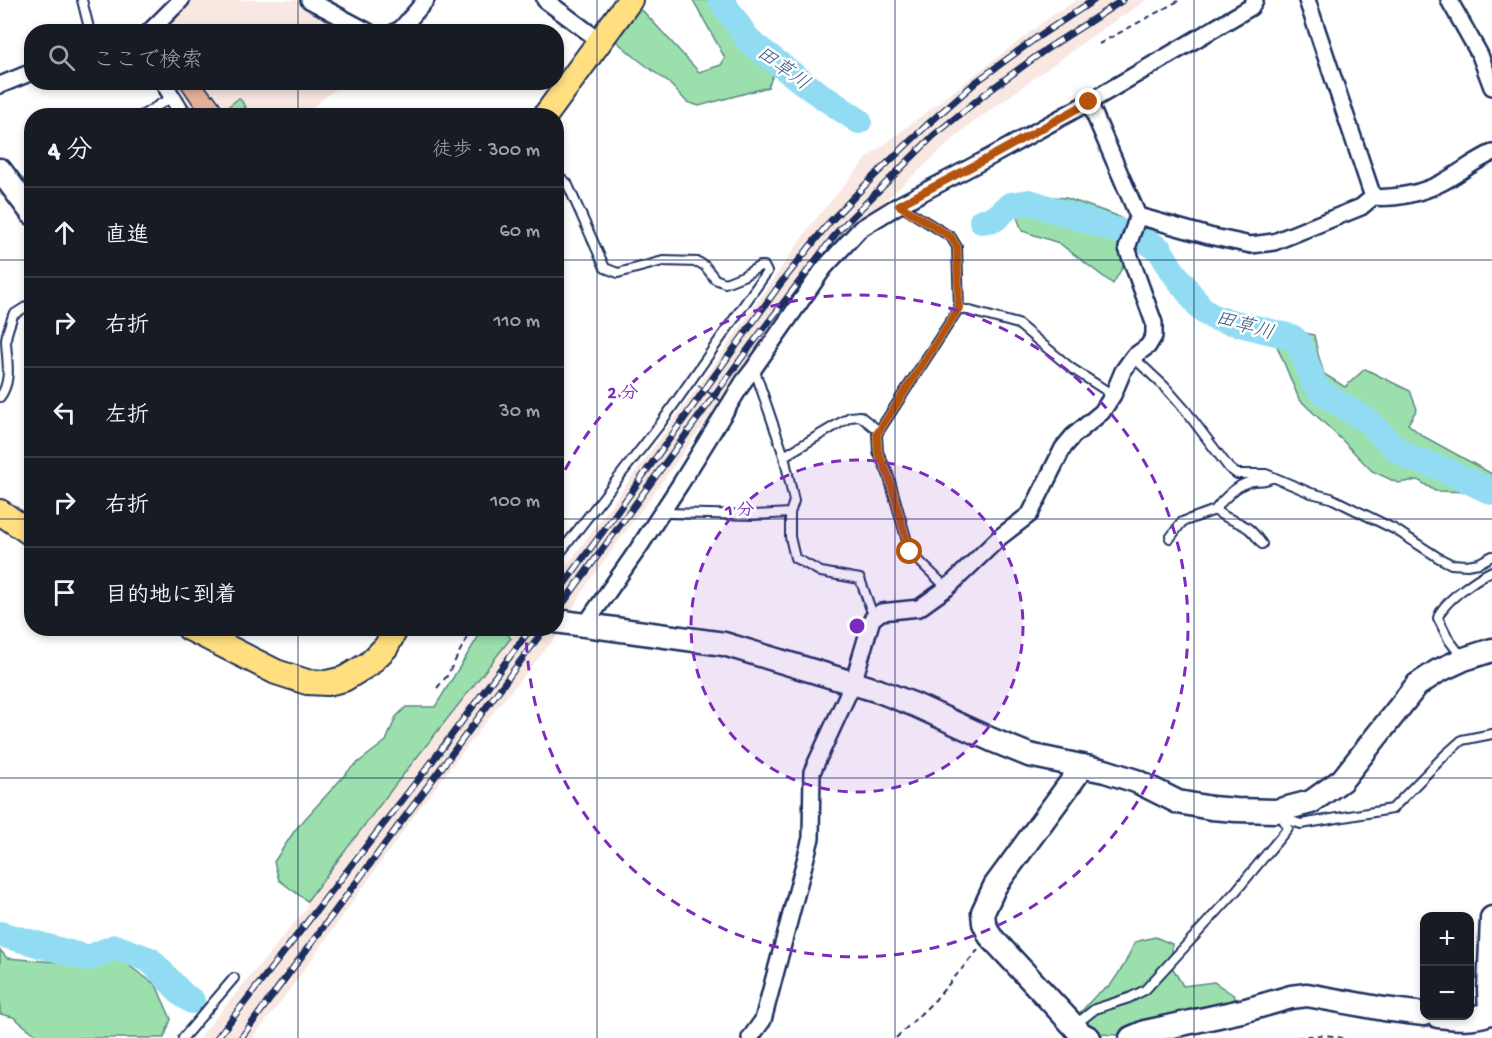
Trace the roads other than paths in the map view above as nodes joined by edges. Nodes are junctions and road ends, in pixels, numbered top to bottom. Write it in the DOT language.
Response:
graph roads {
  1 [pos="82,0"];
  2 [pos="181,0"];
  3 [pos="309,0"];
  4 [pos="426,0"];
  5 [pos="545,0"];
  6 [pos="630,0"];
  7 [pos="1255,0"];
  8 [pos="1307,0"];
  9 [pos="1449,0"];
  10 [pos="88,24"];
  11 [pos="156,24"];
  12 [pos="354,24"];
  13 [pos="405,24"];
  14 [pos="600,41"];
  15 [pos="24,75"];
  16 [pos="0,85"];
  17 [pos="1492,87"];
  18 [pos="168,90"];
  19 [pos="172,97"];
  20 [pos="1089,102"];
  21 [pos="154,108"];
  22 [pos="179,108"];
  23 [pos="551,108"];
  24 [pos="1492,153"];
  25 [pos="0,170"];
  26 [pos="564,181"];
  27 [pos="1373,197"];
  28 [pos="24,202"];
  29 [pos="899,205"];
  30 [pos="1138,217"];
  31 [pos="24,308"];
  32 [pos="959,308"];
  33 [pos="1132,357"];
  34 [pos="754,368"];
  35 [pos="1113,395"];
  36 [pos="0,397"];
  37 [pos="879,431"];
  38 [pos="784,456"];
  39 [pos="1273,477"];
  40 [pos="1215,510"];
  41 [pos="0,512"];
  42 [pos="661,513"];
  43 [pos="790,513"];
  44 [pos="24,528"];
  45 [pos="1170,538"];
  46 [pos="1262,544"];
  47 [pos="564,548"];
  48 [pos="1492,556"];
  49 [pos="1492,571"];
  50 [pos="947,588"];
  51 [pos="874,618"];
  52 [pos="573,623"];
  53 [pos="205,636"];
  54 [pos="392,636"];
  55 [pos="1492,650"];
  56 [pos="1464,660"];
  57 [pos="853,683"];
  58 [pos="1492,734"];
  59 [pos="1083,766"];
  60 [pos="1280,815"];
  61 [pos="1492,918"];
  62 [pos="234,978"];
  63 [pos="1420,1013"];
  64 [pos="1491,1013"];
  65 [pos="1474,1018"];
  66 [pos="1080,1034"];
  67 [pos="183,1038"];
  68 [pos="750,1038"];
  69 [pos="1131,1038"];
  1 -- 10 [label="lane"];
  2 -- 11 [label="street"];
  3 -- 12 [label="street"];
  4 -- 13 [label="street"];
  5 -- 14 [label="street"];
  6 -- 14 [label="main road"];
  7 -- 20 [label="street"];
  8 -- 27 [label="street"];
  9 -- 17 [label="street"];
  14 -- 23 [label="main road"];
  15 -- 16 [label="street"];
  18 -- 19 [label="street"];
  19 -- 21 [label="lane"];
  19 -- 22 [label="street"];
  20 -- 29 [label="street"];
  20 -- 30 [label="street"];
  24 -- 27 [label="street"];
  25 -- 28 [label="street"];
  26 -- 47 [label="lane"];
  27 -- 30 [label="street"];
  29 -- 32 [label="lane"];
  29 -- 34 [label="street"];
  30 -- 33 [label="street"];
  31 -- 36 [label="lane"];
  32 -- 35 [label="lane"];
  32 -- 37 [label="lane"];
  33 -- 35 [label="street"];
  33 -- 39 [label="lane"];
  34 -- 38 [label="lane"];
  34 -- 42 [label="street"];
  35 -- 50 [label="street"];
  37 -- 38 [label="lane"];
  37 -- 50 [label="lane"];
  38 -- 43 [label="lane"];
  39 -- 40 [label="lane"];
  39 -- 48 [label="lane"];
  40 -- 45 [label="lane"];
  40 -- 46 [label="lane"];
  41 -- 44 [label="main road"];
  42 -- 43 [label="lane"];
  42 -- 52 [label="street"];
  43 -- 51 [label="lane"];
  49 -- 56 [label="lane"];
  50 -- 51 [label="street"];
  51 -- 57 [label="street"];
  52 -- 57 [label="street"];
  53 -- 54 [label="main road"];
  55 -- 56 [label="street"];
  56 -- 60 [label="street"];
  57 -- 59 [label="street"];
  57 -- 68 [label="street"];
  58 -- 60 [label="lane"];
  59 -- 60 [label="street"];
  59 -- 66 [label="street"];
  60 -- 66 [label="lane"];
  61 -- 64 [label="street"];
  62 -- 67 [label="lane"];
  63 -- 69 [label="street"];
  64 -- 65 [label="street"];
}
